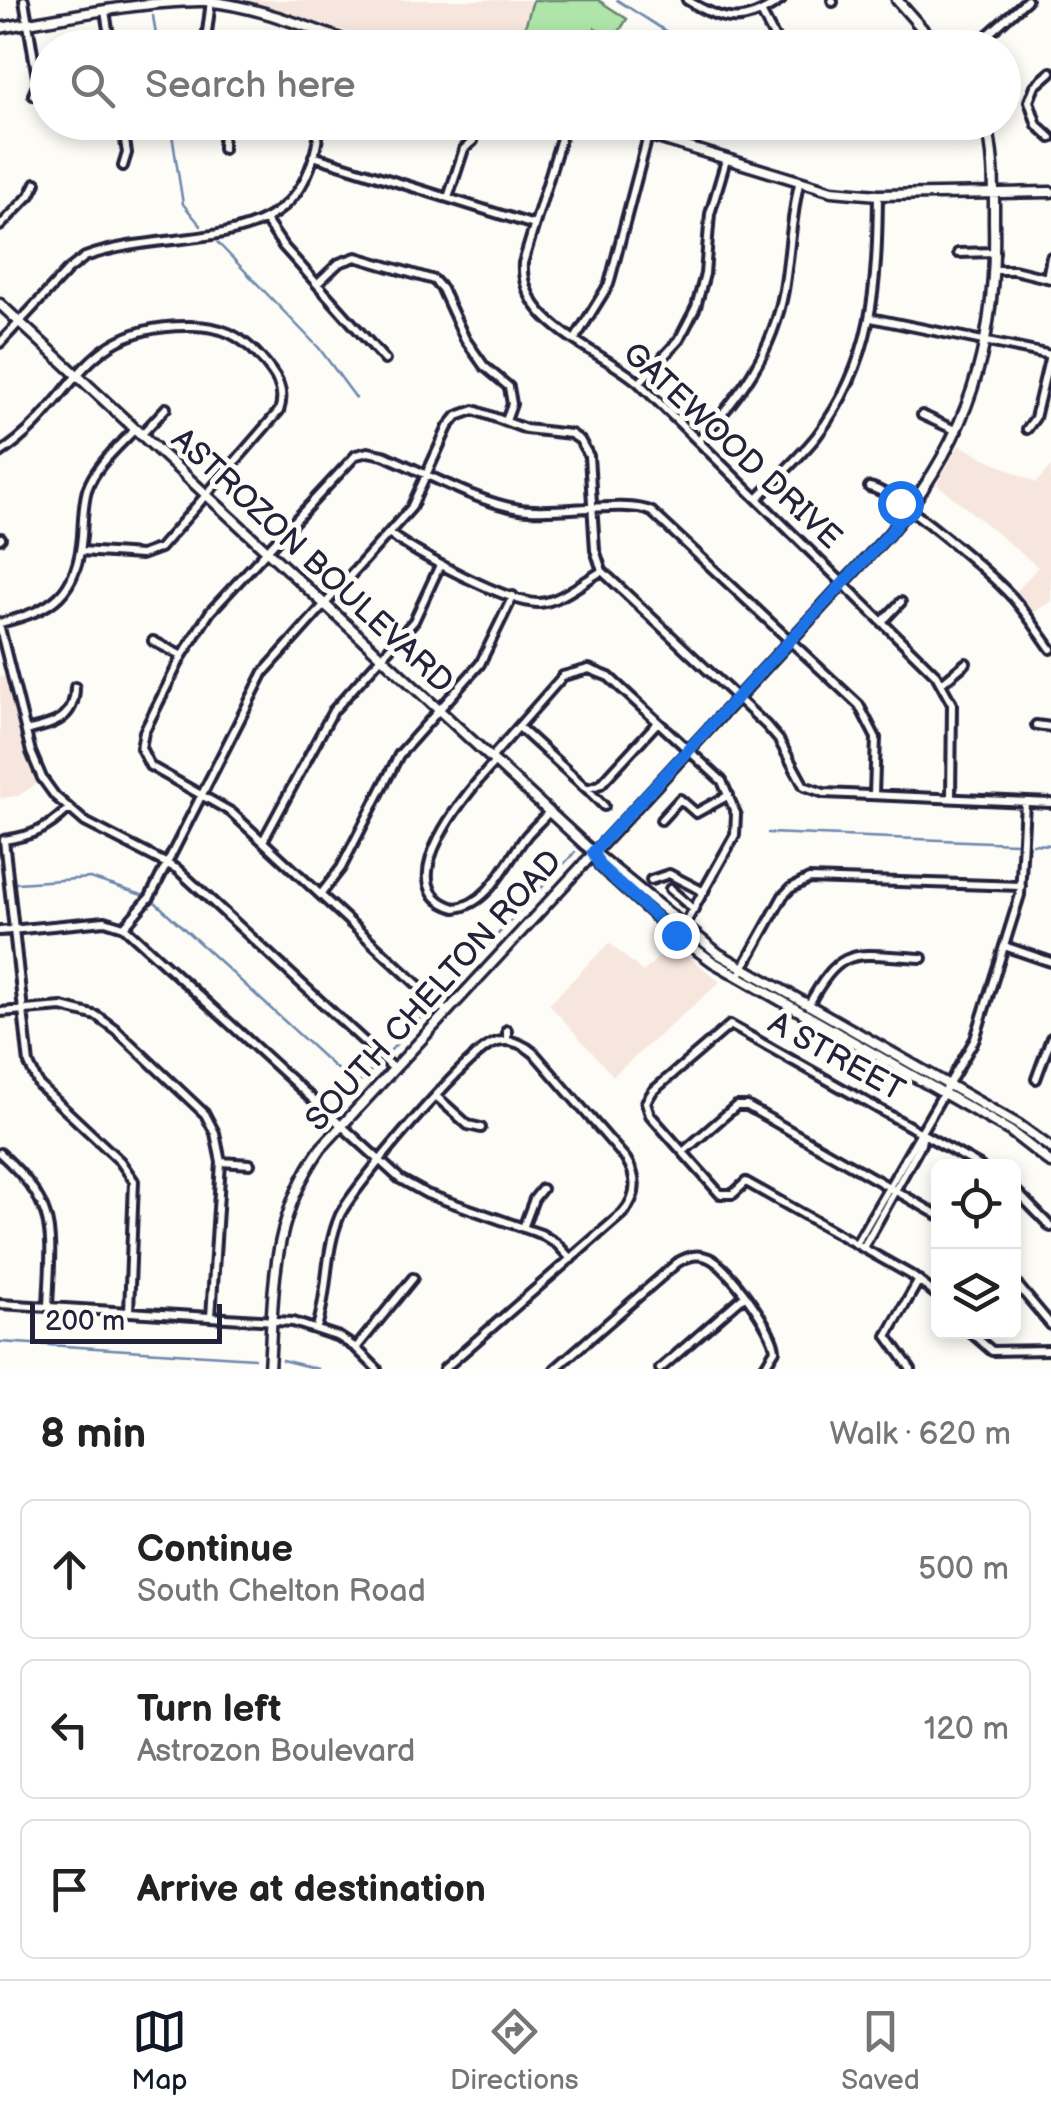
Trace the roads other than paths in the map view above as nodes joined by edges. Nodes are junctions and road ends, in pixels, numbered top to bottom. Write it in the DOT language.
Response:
graph roads {
  1 [pos="24,0"];
  2 [pos="687,0"];
  3 [pos="782,0"];
  4 [pos="897,0"];
  5 [pos="1027,0"];
  6 [pos="211,2"];
  7 [pos="768,4"];
  8 [pos="105,11"];
  9 [pos="761,12"];
  10 [pos="28,23"];
  11 [pos="0,28"];
  12 [pos="108,30"];
  13 [pos="207,30"];
  14 [pos="310,30"];
  15 [pos="770,30"];
  16 [pos="923,30"];
  17 [pos="993,30"];
  18 [pos="30,35"];
  19 [pos="1051,72"];
  20 [pos="1051,138"];
  21 [pos="125,140"];
  22 [pos="221,140"];
  23 [pos="316,140"];
  24 [pos="560,140"];
  25 [pos="647,140"];
  26 [pos="661,140"];
  27 [pos="990,140"];
  28 [pos="473,142"];
  29 [pos="223,149"];
  30 [pos="313,156"];
  31 [pos="726,160"];
  32 [pos="123,166"];
  33 [pos="36,183"];
  34 [pos="800,184"];
  35 [pos="1051,192"];
  36 [pos="994,193"];
  37 [pos="878,195"];
  38 [pos="448,198"];
  39 [pos="266,220"];
  40 [pos="534,225"];
  41 [pos="0,226"];
  42 [pos="995,252"];
  43 [pos="958,253"];
  44 [pos="1051,257"];
  45 [pos="995,270"];
  46 [pos="1049,278"];
  47 [pos="318,284"];
  48 [pos="0,304"];
  49 [pos="871,318"];
  50 [pos="20,322"];
  51 [pos="576,339"];
  52 [pos="986,341"];
  53 [pos="0,343"];
  54 [pos="1050,355"];
  55 [pos="385,360"];
  56 [pos="77,376"];
  57 [pos="639,384"];
  58 [pos="166,408"];
  59 [pos="922,415"];
  60 [pos="506,421"];
  61 [pos="1027,430"];
  62 [pos="957,431"];
  63 [pos="138,432"];
  64 [pos="698,441"];
  65 [pos="0,453"];
  66 [pos="427,474"];
  67 [pos="869,488"];
  68 [pos="208,496"];
  69 [pos="758,498"];
  70 [pos="592,510"];
  71 [pos="908,510"];
  72 [pos="389,533"];
  73 [pos="266,550"];
  74 [pos="81,551"];
  75 [pos="440,564"];
  76 [pos="602,571"];
  77 [pos="842,583"];
  78 [pos="513,596"];
  79 [pos="902,602"];
  80 [pos="324,603"];
  81 [pos="882,622"];
  82 [pos="0,625"];
  83 [pos="790,640"];
  84 [pos="153,641"];
  85 [pos="1051,649"];
  86 [pos="182,656"];
  87 [pos="382,657"];
  88 [pos="966,663"];
  89 [pos="942,684"];
  90 [pos="75,688"];
  91 [pos="736,698"];
  92 [pos="440,710"];
  93 [pos="658,722"];
  94 [pos="1036,725"];
  95 [pos="1051,727"];
  96 [pos="520,728"];
  97 [pos="26,731"];
  98 [pos="688,748"];
  99 [pos="493,760"];
  100 [pos="587,789"];
  101 [pos="202,794"];
  102 [pos="874,794"];
  103 [pos="729,795"];
  104 [pos="951,798"];
  105 [pos="1025,802"];
  106 [pos="1051,802"];
  107 [pos="604,806"];
  108 [pos="68,809"];
  109 [pos="549,812"];
  110 [pos="661,820"];
  111 [pos="2,840"];
  112 [pos="263,841"];
  113 [pos="593,852"];
  114 [pos="166,863"];
  115 [pos="651,880"];
  116 [pos="1021,886"];
  117 [pos="670,889"];
  118 [pos="704,892"];
  119 [pos="320,894"];
  120 [pos="694,910"];
  121 [pos="124,927"];
  122 [pos="682,927"];
  123 [pos="13,930"];
  124 [pos="0,931"];
  125 [pos="1004,946"];
  126 [pos="922,958"];
  127 [pos="1051,962"];
  128 [pos="740,972"];
  129 [pos="809,1005"];
  130 [pos="23,1010"];
  131 [pos="0,1012"];
  132 [pos="448,1012"];
  133 [pos="804,1014"];
  134 [pos="507,1030"];
  135 [pos="885,1034"];
  136 [pos="1051,1038"];
  137 [pos="506,1041"];
  138 [pos="879,1045"];
  139 [pos="394,1069"];
  140 [pos="1036,1079"];
  141 [pos="948,1090"];
  142 [pos="437,1097"];
  143 [pos="340,1127"];
  144 [pos="481,1128"];
  145 [pos="923,1133"];
  146 [pos="1051,1148"];
  147 [pos="683,1152"];
  148 [pos="0,1153"];
  149 [pos="968,1159"];
  150 [pos="220,1162"];
  151 [pos="377,1162"];
  152 [pos="1051,1163"];
  153 [pos="250,1164"];
  154 [pos="635,1188"];
  155 [pos="645,1188"];
  156 [pos="542,1189"];
  157 [pos="891,1189"];
  158 [pos="1021,1197"];
  159 [pos="931,1211"];
  160 [pos="1051,1227"];
  161 [pos="523,1228"];
  162 [pos="860,1246"];
  163 [pos="570,1259"];
  164 [pos="413,1278"];
  165 [pos="919,1280"];
  166 [pos="1021,1289"];
  167 [pos="931,1290"];
  168 [pos="744,1296"];
  169 [pos="0,1304"];
  170 [pos="48,1307"];
  171 [pos="129,1312"];
  172 [pos="211,1317"];
  173 [pos="272,1320"];
  174 [pos="1051,1325"];
  175 [pos="317,1328"];
  176 [pos="978,1339"];
  177 [pos="356,1348"];
  178 [pos="1051,1350"];
  179 [pos="269,1369"];
  180 [pos="377,1369"];
  181 [pos="444,1369"];
  182 [pos="555,1369"];
  183 [pos="660,1369"];
  184 [pos="763,1369"];
  185 [pos="911,1369"];
  1 -- 10 [label="street"];
  2 -- 9 [label="street"];
  3 -- 7 [label="street"];
  4 -- 16 [label="main road"];
  5 -- 17 [label="street"];
  6 -- 8 [label="main road"];
  6 -- 13 [label="street"];
  6 -- 14 [label="main road"];
  7 -- 9 [label="street"];
  8 -- 10 [label="main road"];
  8 -- 12 [label="street"];
  9 -- 15 [label="street"];
  10 -- 11 [label="main road"];
  10 -- 18 [label="street"];
  19 -- 20 [label="street"];
  21 -- 32 [label="street"];
  22 -- 29 [label="street"];
  23 -- 30 [label="street"];
  24 -- 40 [label="street, GATEWOOD DRIVE"];
  25 -- 51 [label="street"];
  26 -- 31 [label="main road"];
  27 -- 36 [label="main road, SOUTH CHELTON ROAD"];
  28 -- 38 [label="street"];
  30 -- 38 [label="street"];
  30 -- 39 [label="street"];
  31 -- 34 [label="main road"];
  31 -- 57 [label="street"];
  33 -- 41 [label="street"];
  34 -- 37 [label="main road"];
  34 -- 64 [label="street"];
  35 -- 36 [label="main road"];
  36 -- 37 [label="main road"];
  36 -- 42 [label="main road, SOUTH CHELTON ROAD"];
  37 -- 49 [label="street"];
  38 -- 40 [label="street"];
  39 -- 47 [label="street"];
  39 -- 50 [label="street"];
  40 -- 51 [label="street, GATEWOOD DRIVE"];
  42 -- 43 [label="street"];
  42 -- 45 [label="main road, SOUTH CHELTON ROAD"];
  44 -- 46 [label="street"];
  45 -- 46 [label="street"];
  45 -- 52 [label="main road, SOUTH CHELTON ROAD"];
  47 -- 55 [label="street"];
  47 -- 60 [label="street"];
  48 -- 50 [label="main road, ASTROZON BOULEVARD"];
  49 -- 52 [label="street"];
  49 -- 69 [label="street"];
  50 -- 53 [label="street"];
  50 -- 56 [label="main road, ASTROZON BOULEVARD"];
  51 -- 57 [label="street, GATEWOOD DRIVE"];
  52 -- 54 [label="street"];
  52 -- 62 [label="main road, SOUTH CHELTON ROAD"];
  54 -- 61 [label="street"];
  56 -- 63 [label="main road, ASTROZON BOULEVARD"];
  56 -- 65 [label="street"];
  56 -- 68 [label="street"];
  57 -- 64 [label="street, GATEWOOD DRIVE"];
  58 -- 63 [label="street"];
  59 -- 62 [label="street"];
  60 -- 66 [label="street"];
  60 -- 70 [label="street"];
  62 -- 71 [label="main road, SOUTH CHELTON ROAD"];
  63 -- 68 [label="main road, ASTROZON BOULEVARD"];
  63 -- 74 [label="street"];
  64 -- 69 [label="street, GATEWOOD DRIVE"];
  66 -- 70 [label="street"];
  66 -- 72 [label="street"];
  66 -- 73 [label="street"];
  67 -- 71 [label="street"];
  68 -- 73 [label="main road, ASTROZON BOULEVARD"];
  68 -- 74 [label="street"];
  69 -- 77 [label="street, GATEWOOD DRIVE"];
  70 -- 76 [label="street"];
  70 -- 83 [label="street"];
  71 -- 77 [label="main road, SOUTH CHELTON ROAD"];
  71 -- 85 [label="street"];
  72 -- 75 [label="street"];
  72 -- 80 [label="street"];
  73 -- 80 [label="main road, ASTROZON BOULEVARD"];
  73 -- 86 [label="street"];
  74 -- 82 [label="street"];
  75 -- 78 [label="street"];
  75 -- 87 [label="street"];
  76 -- 78 [label="street"];
  76 -- 91 [label="street"];
  77 -- 81 [label="street, GATEWOOD DRIVE"];
  77 -- 83 [label="main road, SOUTH CHELTON ROAD"];
  78 -- 92 [label="street"];
  79 -- 81 [label="street"];
  80 -- 87 [label="main road, ASTROZON BOULEVARD"];
  80 -- 101 [label="street"];
  81 -- 89 [label="street, GATEWOOD DRIVE"];
  82 -- 97 [label="street"];
  83 -- 91 [label="main road, SOUTH CHELTON ROAD"];
  83 -- 102 [label="street"];
  84 -- 86 [label="street"];
  86 -- 101 [label="street"];
  87 -- 92 [label="main road, ASTROZON BOULEVARD"];
  87 -- 112 [label="street"];
  88 -- 89 [label="street"];
  89 -- 104 [label="street"];
  90 -- 97 [label="street"];
  91 -- 98 [label="main road, SOUTH CHELTON ROAD"];
  91 -- 102 [label="street"];
  92 -- 99 [label="main road, ASTROZON BOULEVARD"];
  92 -- 119 [label="street"];
  93 -- 96 [label="street"];
  93 -- 98 [label="street"];
  93 -- 100 [label="street"];
  94 -- 95 [label="street"];
  96 -- 99 [label="street"];
  96 -- 100 [label="street"];
  97 -- 108 [label="street"];
  98 -- 103 [label="street"];
  98 -- 113 [label="main road, SOUTH CHELTON ROAD"];
  99 -- 109 [label="main road, ASTROZON BOULEVARD"];
  99 -- 109 [label="street"];
  100 -- 107 [label="street"];
  101 -- 112 [label="street"];
  101 -- 114 [label="street"];
  102 -- 104 [label="street"];
  103 -- 110 [label="street"];
  103 -- 118 [label="street"];
  104 -- 105 [label="street"];
  105 -- 106 [label="street"];
  105 -- 116 [label="street"];
  108 -- 111 [label="street"];
  108 -- 114 [label="street"];
  109 -- 113 [label="main road, ASTROZON BOULEVARD"];
  111 -- 123 [label="street"];
  112 -- 119 [label="street"];
  113 -- 122 [label="main road, ASTROZON BOULEVARD"];
  113 -- 128 [label="main road, ASTROZON BOULEVARD"];
  113 -- 132 [label="main road, SOUTH CHELTON ROAD"];
  114 -- 121 [label="street"];
  114 -- 139 [label="street"];
  115 -- 118 [label="street"];
  116 -- 125 [label="street"];
  116 -- 128 [label="street"];
  117 -- 120 [label="street"];
  118 -- 120 [label="street"];
  119 -- 132 [label="street"];
  120 -- 122 [label="street"];
  121 -- 123 [label="street"];
  121 -- 143 [label="street"];
  122 -- 128 [label="main road, ASTROZON BOULEVARD"];
  123 -- 124 [label="street"];
  123 -- 130 [label="street"];
  125 -- 127 [label="street"];
  125 -- 141 [label="street"];
  126 -- 129 [label="street"];
  128 -- 129 [label="main road, ASTROZON BOULEVARD"];
  128 -- 133 [label="main road, ASTROZON BOULEVARD"];
  129 -- 133 [label="street"];
  129 -- 138 [label="main road, ASTROZON BOULEVARD"];
  130 -- 131 [label="street"];
  130 -- 150 [label="street"];
  130 -- 171 [label="street"];
  132 -- 139 [label="main road, SOUTH CHELTON ROAD"];
  133 -- 141 [label="main road, ASTROZON BOULEVARD"];
  134 -- 137 [label="street"];
  135 -- 138 [label="street"];
  136 -- 140 [label="street"];
  137 -- 142 [label="street"];
  137 -- 154 [label="street"];
  138 -- 141 [label="main road, ASTROZON BOULEVARD"];
  139 -- 143 [label="main road, SOUTH CHELTON ROAD"];
  141 -- 145 [label="street"];
  141 -- 146 [label="main road, ASTROZON BOULEVARD"];
  141 -- 152 [label="main road, ASTROZON BOULEVARD"];
  142 -- 144 [label="street"];
  142 -- 151 [label="street"];
  143 -- 151 [label="street"];
  143 -- 173 [label="main road, SOUTH CHELTON ROAD"];
  145 -- 147 [label="street, A STREET"];
  145 -- 149 [label="street, A STREET"];
  145 -- 157 [label="street"];
  147 -- 157 [label="street"];
  147 -- 162 [label="street, A STREET"];
  148 -- 170 [label="street"];
  150 -- 153 [label="street"];
  150 -- 172 [label="street"];
  151 -- 161 [label="street"];
  151 -- 175 [label="street"];
  154 -- 155 [label="street"];
  154 -- 163 [label="street"];
  156 -- 161 [label="street"];
  157 -- 159 [label="street"];
  157 -- 162 [label="street"];
  158 -- 160 [label="street"];
  161 -- 163 [label="street"];
  162 -- 165 [label="street, A STREET"];
  163 -- 181 [label="street"];
  164 -- 177 [label="street"];
  165 -- 167 [label="street, A STREET"];
  165 -- 185 [label="street"];
  166 -- 174 [label="street"];
  168 -- 182 [label="street"];
  168 -- 183 [label="street"];
  168 -- 184 [label="street"];
  169 -- 170 [label="street"];
  170 -- 171 [label="street"];
  171 -- 172 [label="street"];
  172 -- 173 [label="street"];
  173 -- 175 [label="street"];
  173 -- 179 [label="main road, SOUTH CHELTON ROAD"];
  175 -- 177 [label="street"];
  176 -- 178 [label="street"];
  177 -- 180 [label="street"];
}
